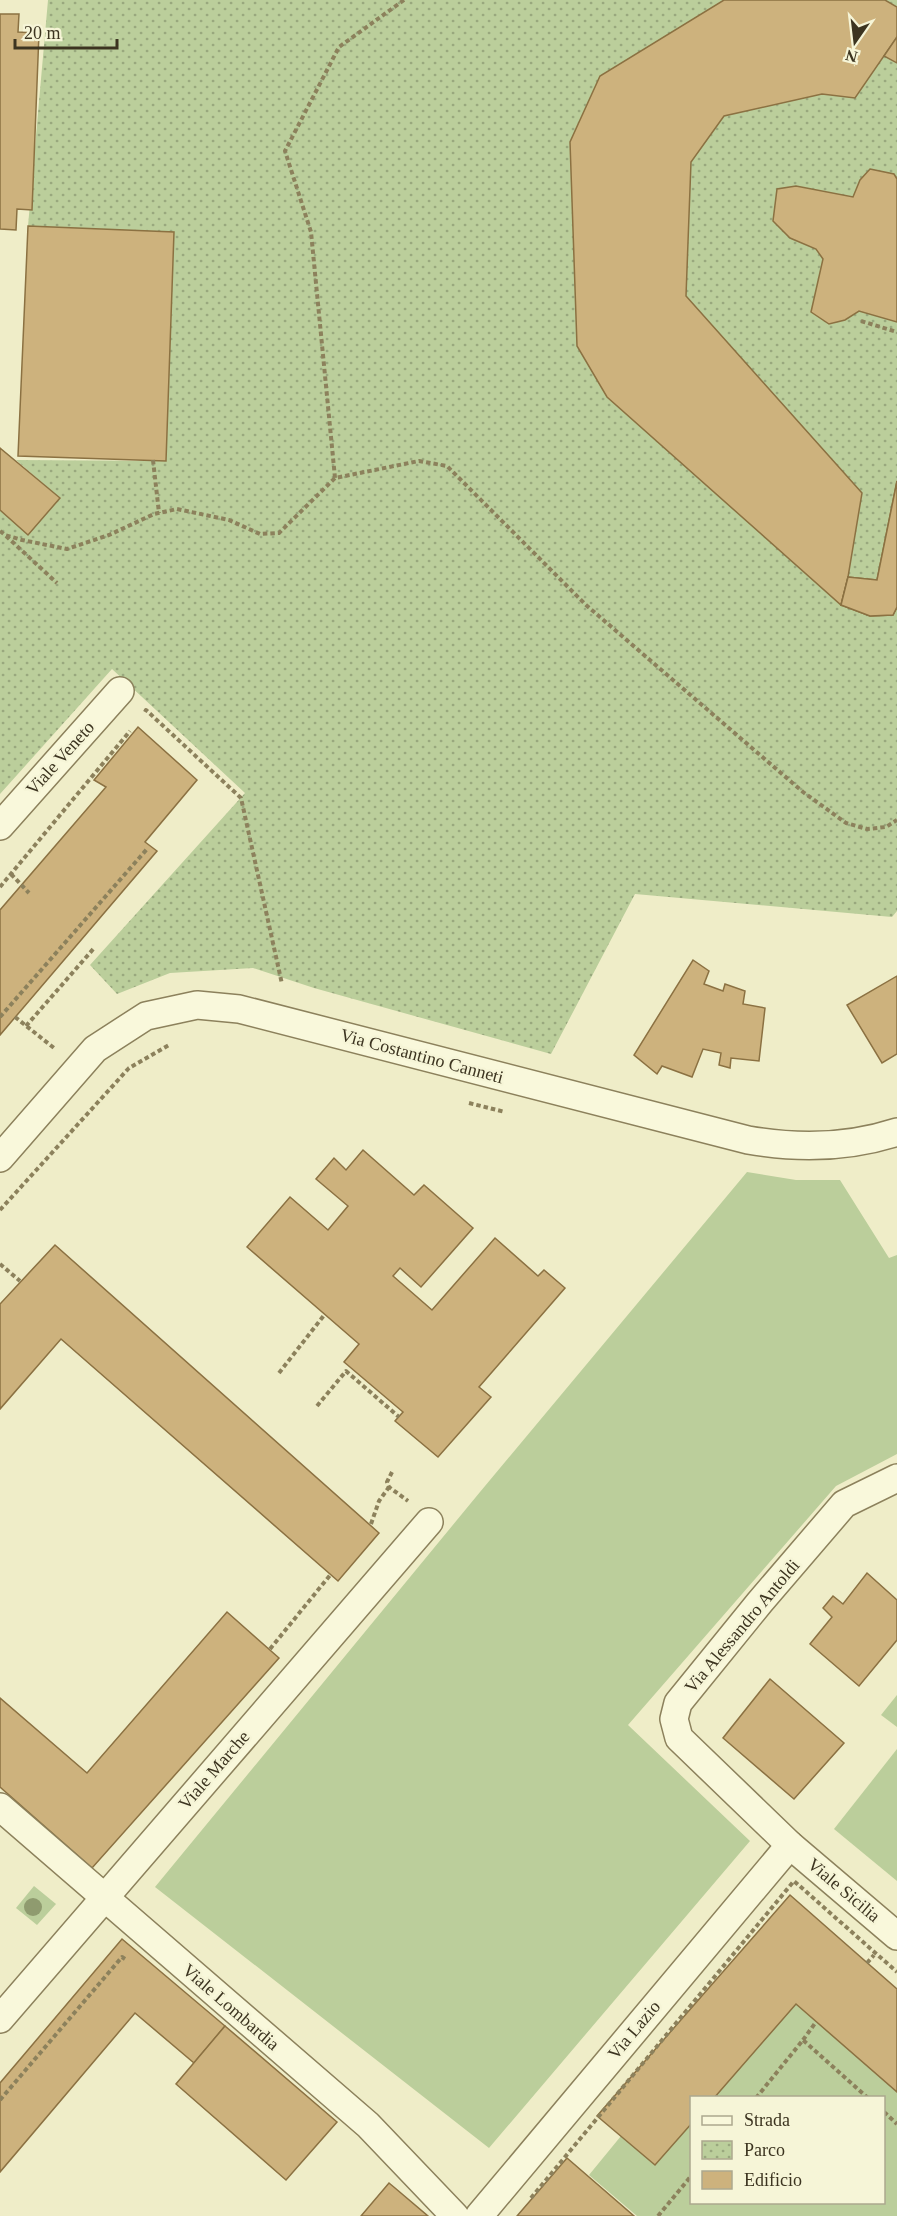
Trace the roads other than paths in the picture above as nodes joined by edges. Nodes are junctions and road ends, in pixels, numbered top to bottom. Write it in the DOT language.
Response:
graph roads {
  1 [pos="120,691"];
  2 [pos="0,825"];
  3 [pos="897,1132"];
  4 [pos="0,1158"];
  5 [pos="897,1478"];
  6 [pos="429,1522"];
  7 [pos="0,1807"];
  8 [pos="790,1845"];
  9 [pos="104,1898"];
  10 [pos="897,1936"];
  11 [pos="0,2019"];
  12 [pos="455,2216"];
  13 [pos="479,2216"];
  1 -- 2 [label="street, Viale Veneto"];
  3 -- 4 [label="street, Via Costantino Canneti"];
  5 -- 8 [label="street, Via Alessandro Antoldi"];
  6 -- 9 [label="street, Viale Marche"];
  7 -- 9 [label="street, Viale Lombardia"];
  8 -- 10 [label="street, Viale Sicilia"];
  8 -- 13 [label="street, Via Lazio"];
  9 -- 11 [label="street, Viale Marche"];
  9 -- 12 [label="street, Viale Lombardia"];
}
